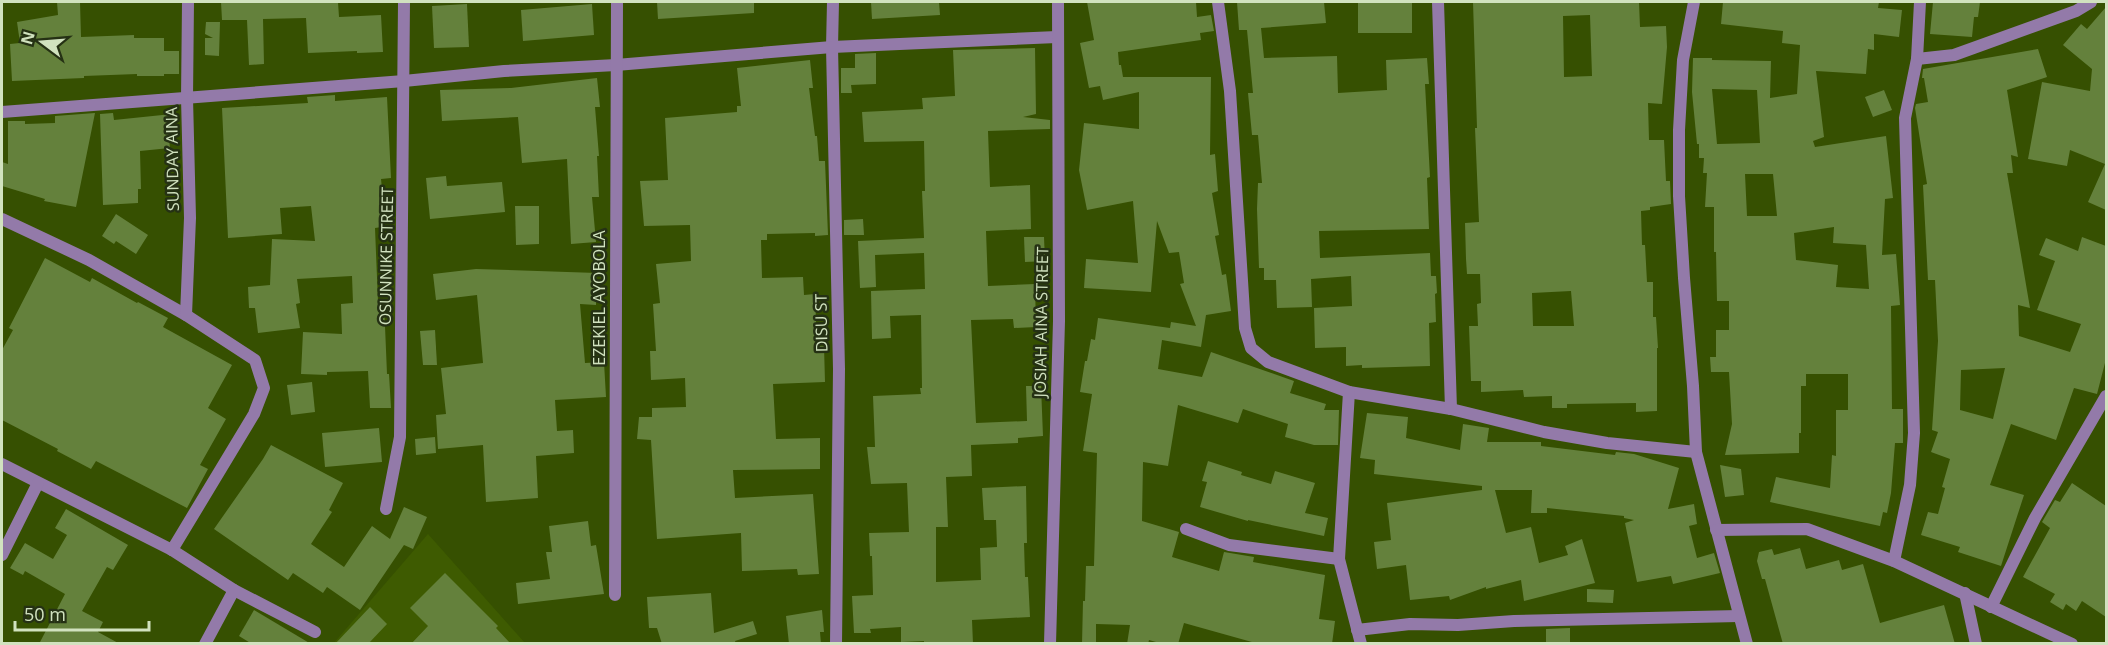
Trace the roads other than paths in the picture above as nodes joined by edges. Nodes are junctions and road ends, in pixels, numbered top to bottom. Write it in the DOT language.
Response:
graph roads {
  1 [pos="188,2"];
  2 [pos="404,2"];
  3 [pos="617,2"];
  4 [pos="833,2"];
  5 [pos="1058,2"];
  6 [pos="1218,2"];
  7 [pos="1438,2"];
  8 [pos="1694,2"];
  9 [pos="1920,2"];
  10 [pos="2091,2"];
  11 [pos="1057,37"];
  12 [pos="832,46"];
  13 [pos="1917,59"];
  14 [pos="616,66"];
  15 [pos="404,81"];
  16 [pos="187,98"];
  17 [pos="2,112"];
  18 [pos="2,219"];
  19 [pos="186,315"];
  20 [pos="1349,392"];
  21 [pos="2106,396"];
  22 [pos="1451,409"];
  23 [pos="1696,452"];
  24 [pos="2,464"];
  25 [pos="38,483"];
  26 [pos="386,509"];
  27 [pos="1186,530"];
  28 [pos="1716,530"];
  29 [pos="172,550"];
  30 [pos="2,555"];
  31 [pos="1339,560"];
  32 [pos="1894,561"];
  33 [pos="234,590"];
  34 [pos="1965,592"];
  35 [pos="615,595"];
  36 [pos="1991,607"];
  37 [pos="1739,616"];
  38 [pos="1357,630"];
  39 [pos="315,632"];
  40 [pos="205,644"];
  41 [pos="836,644"];
  42 [pos="1050,644"];
  43 [pos="1361,644"];
  44 [pos="1747,644"];
  45 [pos="1976,644"];
  46 [pos="2072,644"];
  1 -- 16 [label="street, SUNDAY AINA"];
  2 -- 15 [label="street, OSUNNIKE STREET"];
  3 -- 14 [label="street, EZEKIEL AYOBOLA"];
  4 -- 12 [label="street, DISU ST"];
  5 -- 11 [label="street, JOSIAH AINA STREET"];
  6 -- 20 [label="street"];
  7 -- 22 [label="street"];
  8 -- 23 [label="street"];
  9 -- 13 [label="street"];
  10 -- 13 [label="street"];
  11 -- 12 [label="street"];
  11 -- 42 [label="street, JOSIAH AINA STREET"];
  12 -- 14 [label="street"];
  12 -- 41 [label="street, DISU ST"];
  13 -- 32 [label="street"];
  14 -- 15 [label="street"];
  14 -- 35 [label="street, EZEKIEL AYOBOLA"];
  15 -- 16 [label="street"];
  15 -- 26 [label="street, OSUNNIKE STREET"];
  16 -- 17 [label="street"];
  16 -- 19 [label="street, SUNDAY AINA"];
  18 -- 19 [label="street"];
  19 -- 29 [label="street"];
  20 -- 22 [label="street"];
  20 -- 31 [label="street"];
  21 -- 36 [label="street"];
  22 -- 23 [label="street"];
  23 -- 28 [label="street"];
  24 -- 25 [label="street"];
  25 -- 29 [label="street"];
  25 -- 30 [label="street"];
  27 -- 31 [label="street"];
  28 -- 32 [label="street"];
  28 -- 37 [label="street"];
  29 -- 33 [label="street"];
  31 -- 38 [label="street"];
  32 -- 34 [label="street"];
  33 -- 39 [label="street"];
  33 -- 40 [label="street"];
  34 -- 36 [label="street"];
  34 -- 45 [label="street"];
  36 -- 46 [label="street"];
  37 -- 38 [label="street"];
  37 -- 44 [label="street"];
  38 -- 43 [label="street"];
}
